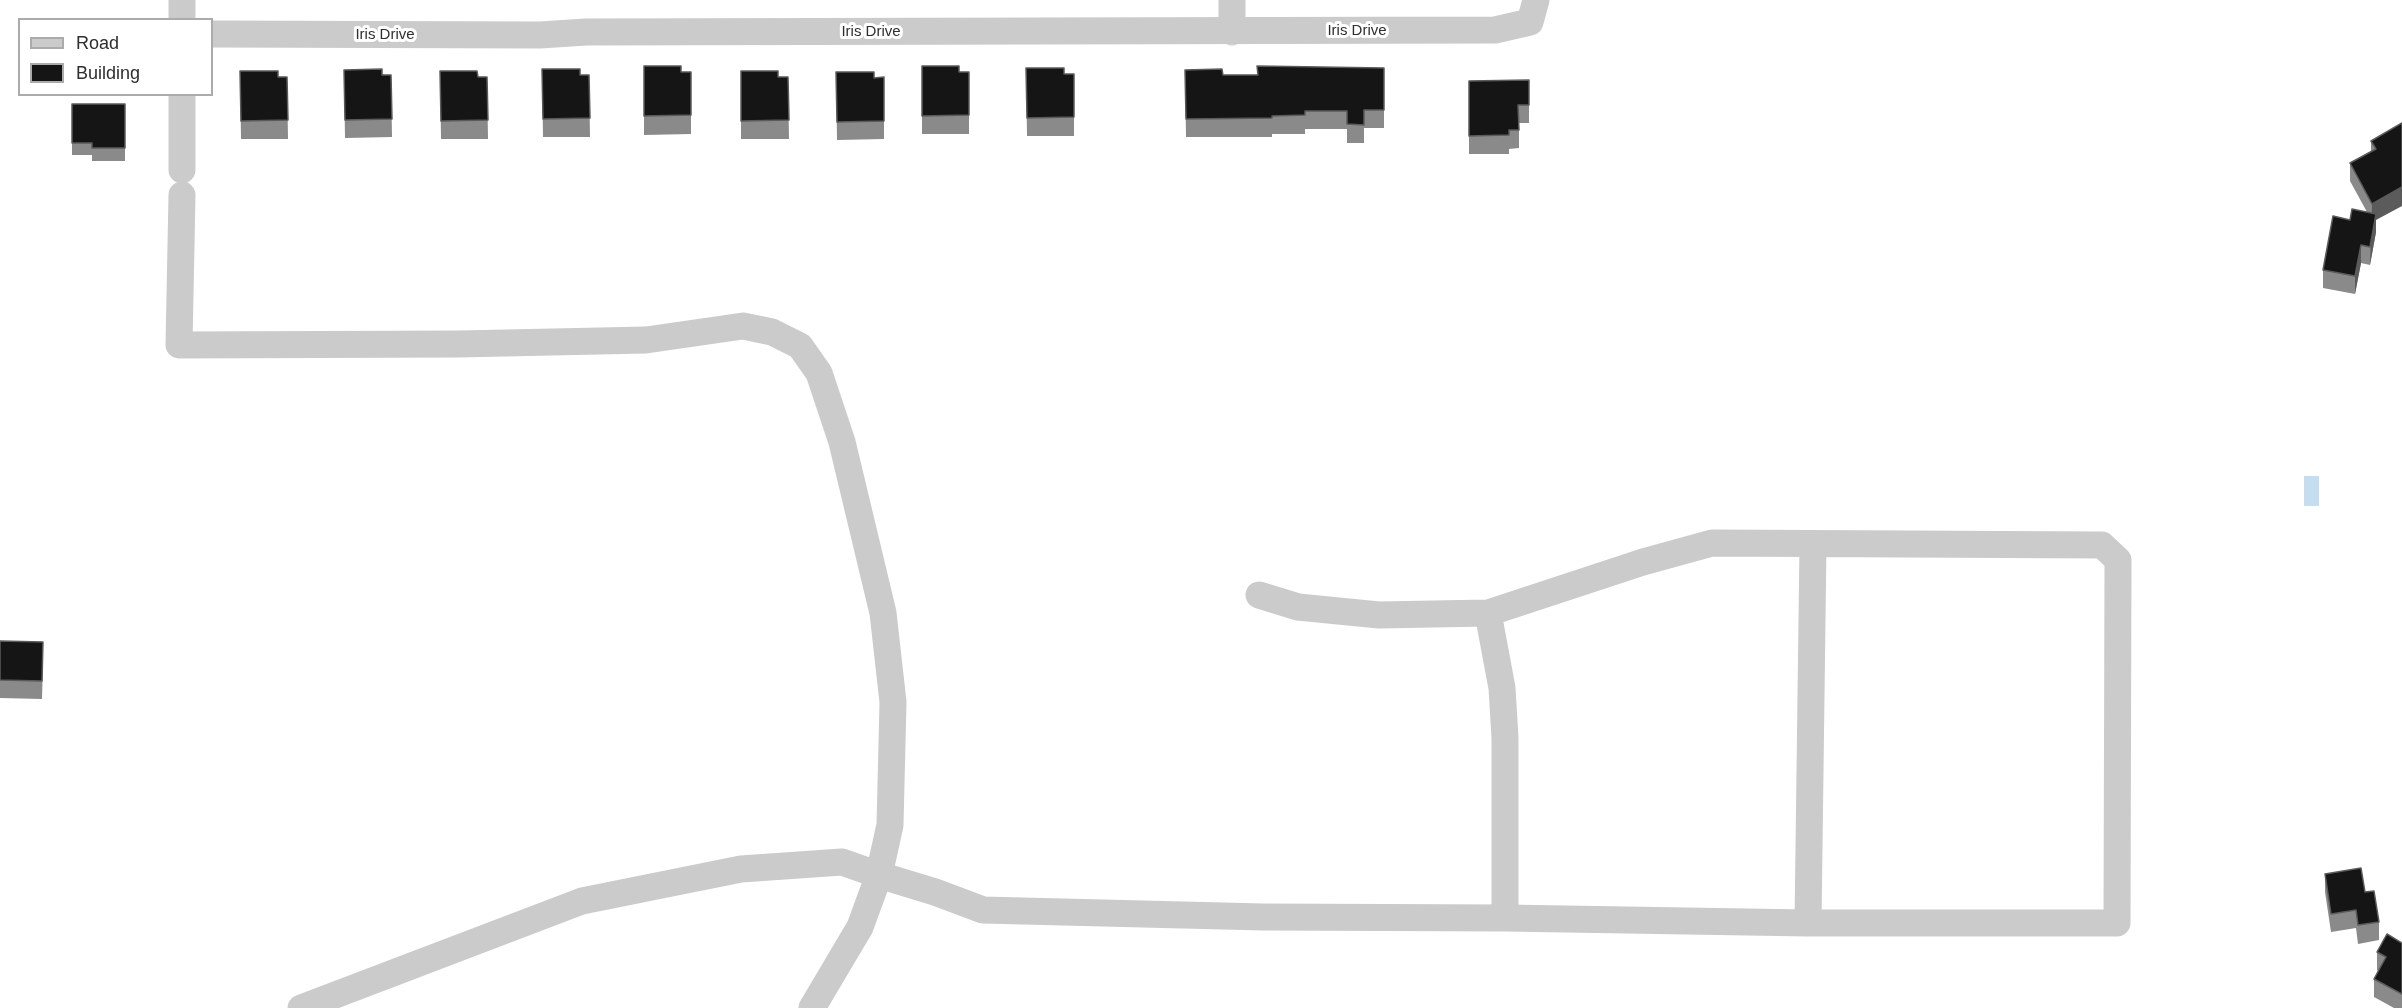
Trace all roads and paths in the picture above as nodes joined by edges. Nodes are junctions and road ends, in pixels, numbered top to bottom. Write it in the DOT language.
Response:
graph roads {
  1 [pos="182,0"];
  2 [pos="1232,0"];
  3 [pos="1533,11"];
  4 [pos="182,18"];
  5 [pos="1232,32"];
  6 [pos="213,34"];
  7 [pos="182,96"];
  8 [pos="1813,544"];
  9 [pos="1259,596"];
  10 [pos="1488,613"];
  11 [pos="879,875"];
  12 [pos="1504,918"];
  13 [pos="1808,923"];
  14 [pos="301,1008"];
  15 [pos="813,1008"];
  1 -- 4 [label="street"];
  2 -- 5 [label="street"];
  3 -- 5 [label="street, Iris Drive"];
  5 -- 6 [label="street, Iris Drive"];
  7 -- 11 [label="street"];
  8 -- 10 [label="street"];
  8 -- 13 [label="street"];
  8 -- 13 [label="street"];
  9 -- 10 [label="street"];
  10 -- 12 [label="street"];
  11 -- 12 [label="street"];
  11 -- 14 [label="street"];
  11 -- 15 [label="street"];
  12 -- 13 [label="street"];
}
